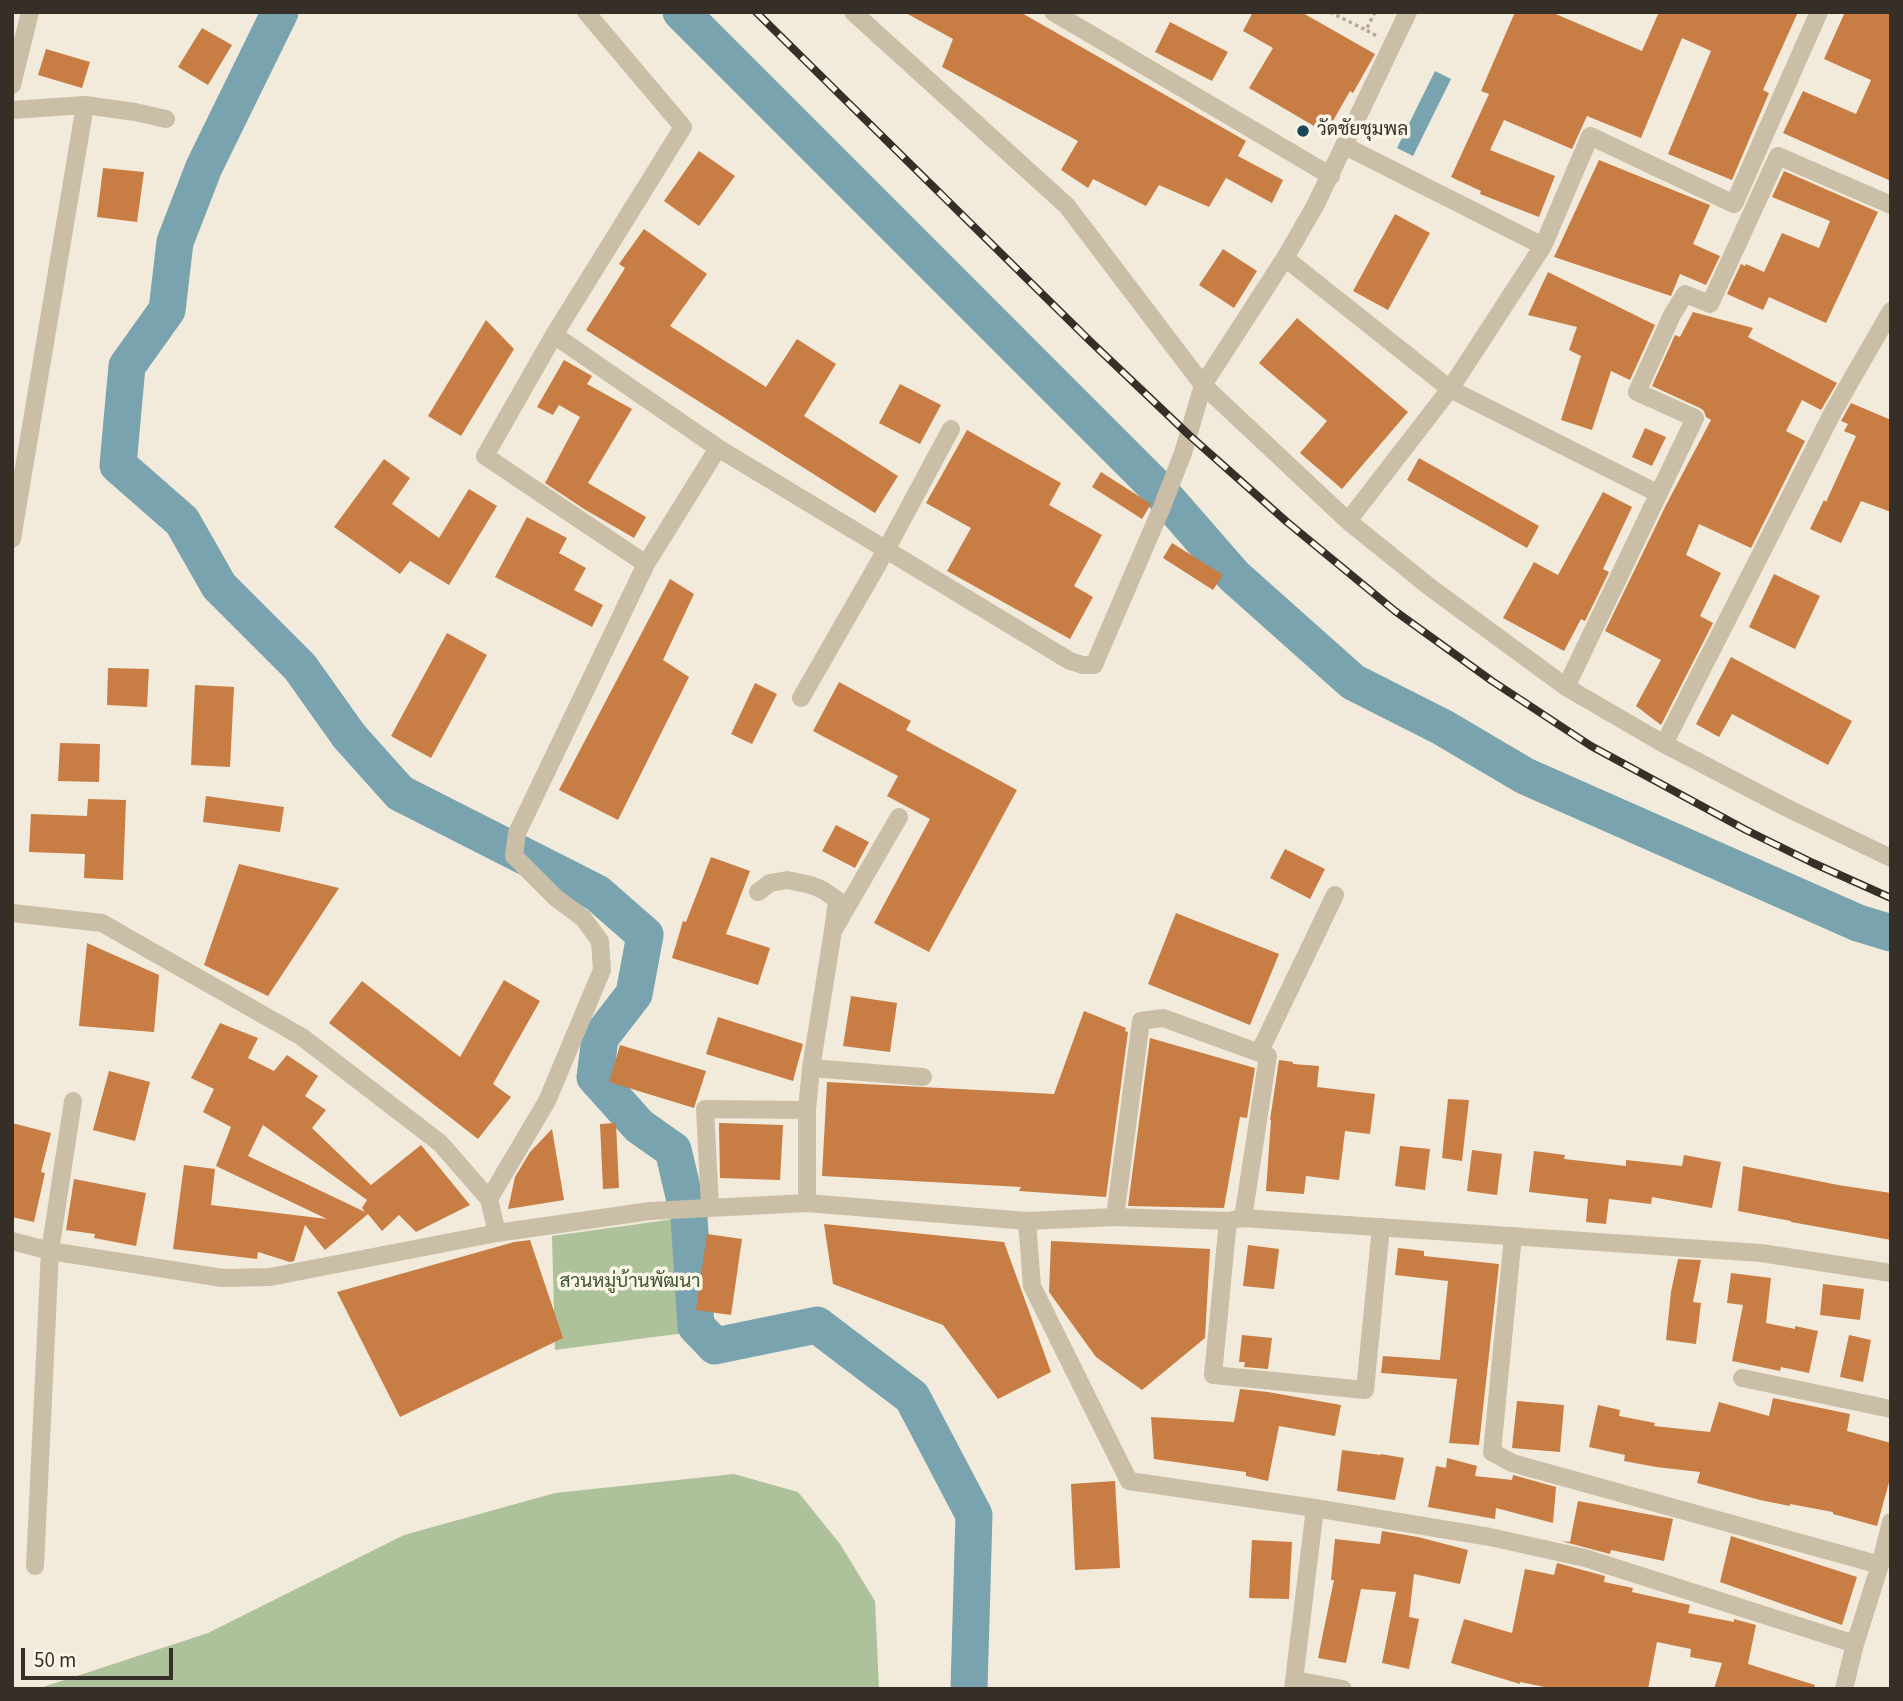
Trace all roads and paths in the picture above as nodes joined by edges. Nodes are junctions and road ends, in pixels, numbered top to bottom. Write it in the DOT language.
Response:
graph roads {
  1 [pos="30,12"];
  2 [pos="586,12"];
  3 [pos="853,12"];
  4 [pos="1053,12"];
  5 [pos="1330,12"];
  6 [pos="1375,12"];
  7 [pos="1408,12"];
  8 [pos="1819,12"];
  9 [pos="1366,30"];
  10 [pos="1393,45"];
  11 [pos="12,85"];
  12 [pos="85,105"];
  13 [pos="12,110"];
  14 [pos="166,119"];
  15 [pos="1345,146"];
  16 [pos="1331,176"];
  17 [pos="1891,205"];
  18 [pos="1543,246"];
  19 [pos="1285,258"];
  20 [pos="1891,311"];
  21 [pos="554,335"];
  22 [pos="1203,385"];
  23 [pos="1450,389"];
  24 [pos="951,429"];
  25 [pos="718,448"];
  26 [pos="1659,494"];
  27 [pos="1348,521"];
  28 [pos="12,539"];
  29 [pos="886,550"];
  30 [pos="646,564"];
  31 [pos="1566,687"];
  32 [pos="801,698"];
  33 [pos="1664,744"];
  34 [pos="899,817"];
  35 [pos="1891,858"];
  36 [pos="758,892"];
  37 [pos="1335,895"];
  38 [pos="12,913"];
  39 [pos="833,931"];
  40 [pos="1259,1053"];
  41 [pos="811,1068"];
  42 [pos="923,1077"];
  43 [pos="73,1101"];
  44 [pos="807,1110"];
  45 [pos="489,1199"];
  46 [pos="807,1203"];
  47 [pos="705,1207"];
  48 [pos="1115,1217"];
  49 [pos="1235,1220"];
  50 [pos="1027,1221"];
  51 [pos="1381,1227"];
  52 [pos="497,1233"];
  53 [pos="1513,1236"];
  54 [pos="12,1241"];
  55 [pos="51,1251"];
  56 [pos="1891,1273"];
  57 [pos="1742,1378"];
  58 [pos="1891,1409"];
  59 [pos="1315,1508"];
  60 [pos="1891,1522"];
  61 [pos="1880,1565"];
  62 [pos="35,1566"];
  63 [pos="1855,1644"];
  64 [pos="1294,1684"];
  65 [pos="1343,1689"];
  66 [pos="1844,1689"];
  1 -- 11 [label="street"];
  2 -- 21 [label="street"];
  3 -- 22 [label="street"];
  4 -- 16 [label="street"];
  5 -- 9 [label="path"];
  6 -- 9 [label="path"];
  7 -- 10 [label="street"];
  8 -- 18 [label="street"];
  9 -- 10 [label="path"];
  10 -- 15 [label="street"];
  12 -- 13 [label="street"];
  12 -- 14 [label="street"];
  12 -- 28 [label="street"];
  15 -- 16 [label="street"];
  15 -- 18 [label="street"];
  16 -- 19 [label="street"];
  17 -- 26 [label="street"];
  18 -- 23 [label="street"];
  19 -- 22 [label="street"];
  19 -- 23 [label="street"];
  20 -- 33 [label="street"];
  21 -- 25 [label="street"];
  21 -- 30 [label="street"];
  22 -- 27 [label="street"];
  22 -- 29 [label="street"];
  23 -- 26 [label="street"];
  23 -- 27 [label="street"];
  24 -- 29 [label="street"];
  25 -- 29 [label="street"];
  25 -- 30 [label="street"];
  26 -- 31 [label="street"];
  27 -- 31 [label="street"];
  29 -- 32 [label="street"];
  30 -- 45 [label="street"];
  31 -- 33 [label="street"];
  33 -- 35 [label="street"];
  34 -- 39 [label="street"];
  36 -- 39 [label="street"];
  37 -- 40 [label="street"];
  38 -- 45 [label="street"];
  39 -- 41 [label="street"];
  40 -- 48 [label="street"];
  40 -- 49 [label="street"];
  41 -- 42 [label="street"];
  41 -- 44 [label="street"];
  43 -- 55 [label="street"];
  44 -- 46 [label="street"];
  44 -- 47 [label="street"];
  45 -- 52 [label="street"];
  46 -- 47 [label="street"];
  46 -- 50 [label="street"];
  47 -- 52 [label="street"];
  48 -- 49 [label="street"];
  48 -- 50 [label="street"];
  49 -- 51 [label="street"];
  49 -- 51 [label="street"];
  50 -- 59 [label="street"];
  51 -- 53 [label="street"];
  52 -- 55 [label="street"];
  53 -- 56 [label="street"];
  53 -- 61 [label="street"];
  54 -- 55 [label="street"];
  55 -- 62 [label="street"];
  57 -- 58 [label="street"];
  59 -- 63 [label="street"];
  59 -- 64 [label="street"];
  60 -- 61 [label="street"];
  61 -- 63 [label="street"];
  63 -- 66 [label="street"];
  64 -- 65 [label="street"];
}
